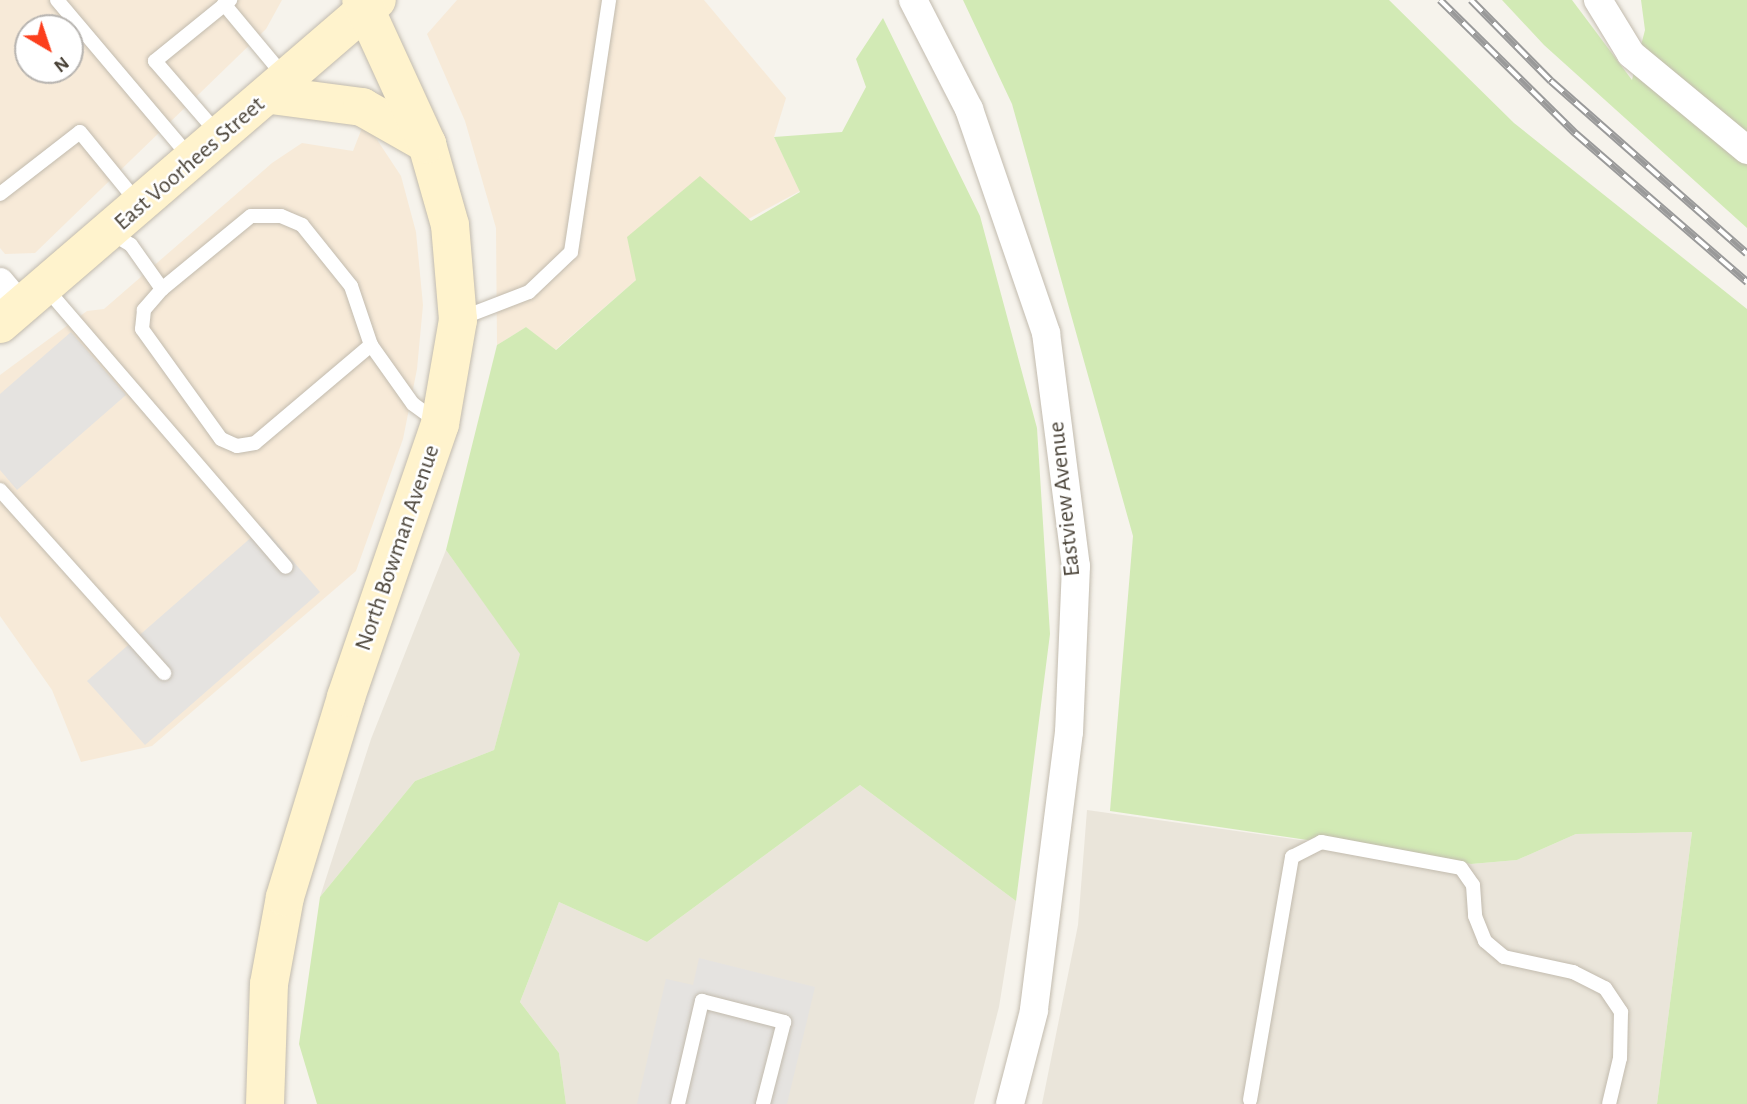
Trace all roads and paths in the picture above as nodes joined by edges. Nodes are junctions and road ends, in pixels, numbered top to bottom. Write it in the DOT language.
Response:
graph roads {
  1 [pos="57,0"];
  2 [pos="609,0"];
  3 [pos="913,0"];
  4 [pos="1598,0"];
  5 [pos="227,2"];
  6 [pos="368,3"];
  7 [pos="280,87"];
  8 [pos="427,144"];
  9 [pos="207,149"];
  10 [pos="1747,150"];
  11 [pos="0,194"];
  12 [pos="141,207"];
  13 [pos="110,233"];
  14 [pos="162,289"];
  15 [pos="16,300"];
  16 [pos="458,320"];
  17 [pos="371,345"];
  18 [pos="440,424"];
  19 [pos="0,490"];
  20 [pos="286,567"];
  21 [pos="164,673"];
  22 [pos="1250,1100"];
  23 [pos="265,1104"];
  24 [pos="678,1104"];
  25 [pos="763,1104"];
  26 [pos="1010,1104"];
  27 [pos="1609,1104"];
  1 -- 9 [label="lane"];
  2 -- 16 [label="lane"];
  3 -- 26 [label="street, Eastview Avenue"];
  4 -- 10 [label="street"];
  5 -- 7 [label="lane"];
  5 -- 9 [label="lane"];
  6 -- 7 [label="street, East Voorhees Street"];
  6 -- 8 [label="street, North Bowman Avenue"];
  7 -- 8 [label="street"];
  7 -- 9 [label="street, East Voorhees Street"];
  8 -- 16 [label="street, North Bowman Avenue"];
  9 -- 12 [label="street, East Voorhees Street"];
  11 -- 12 [label="lane"];
  12 -- 13 [label="street, East Voorhees Street"];
  13 -- 14 [label="lane"];
  13 -- 15 [label="street, East Voorhees Street"];
  14 -- 17 [label="lane"];
  14 -- 17 [label="lane"];
  15 -- 20 [label="lane"];
  16 -- 18 [label="street, North Bowman Avenue"];
  17 -- 18 [label="lane"];
  18 -- 23 [label="street, North Bowman Avenue"];
  19 -- 21 [label="lane"];
  22 -- 27 [label="lane"];
  24 -- 25 [label="lane"];
}
